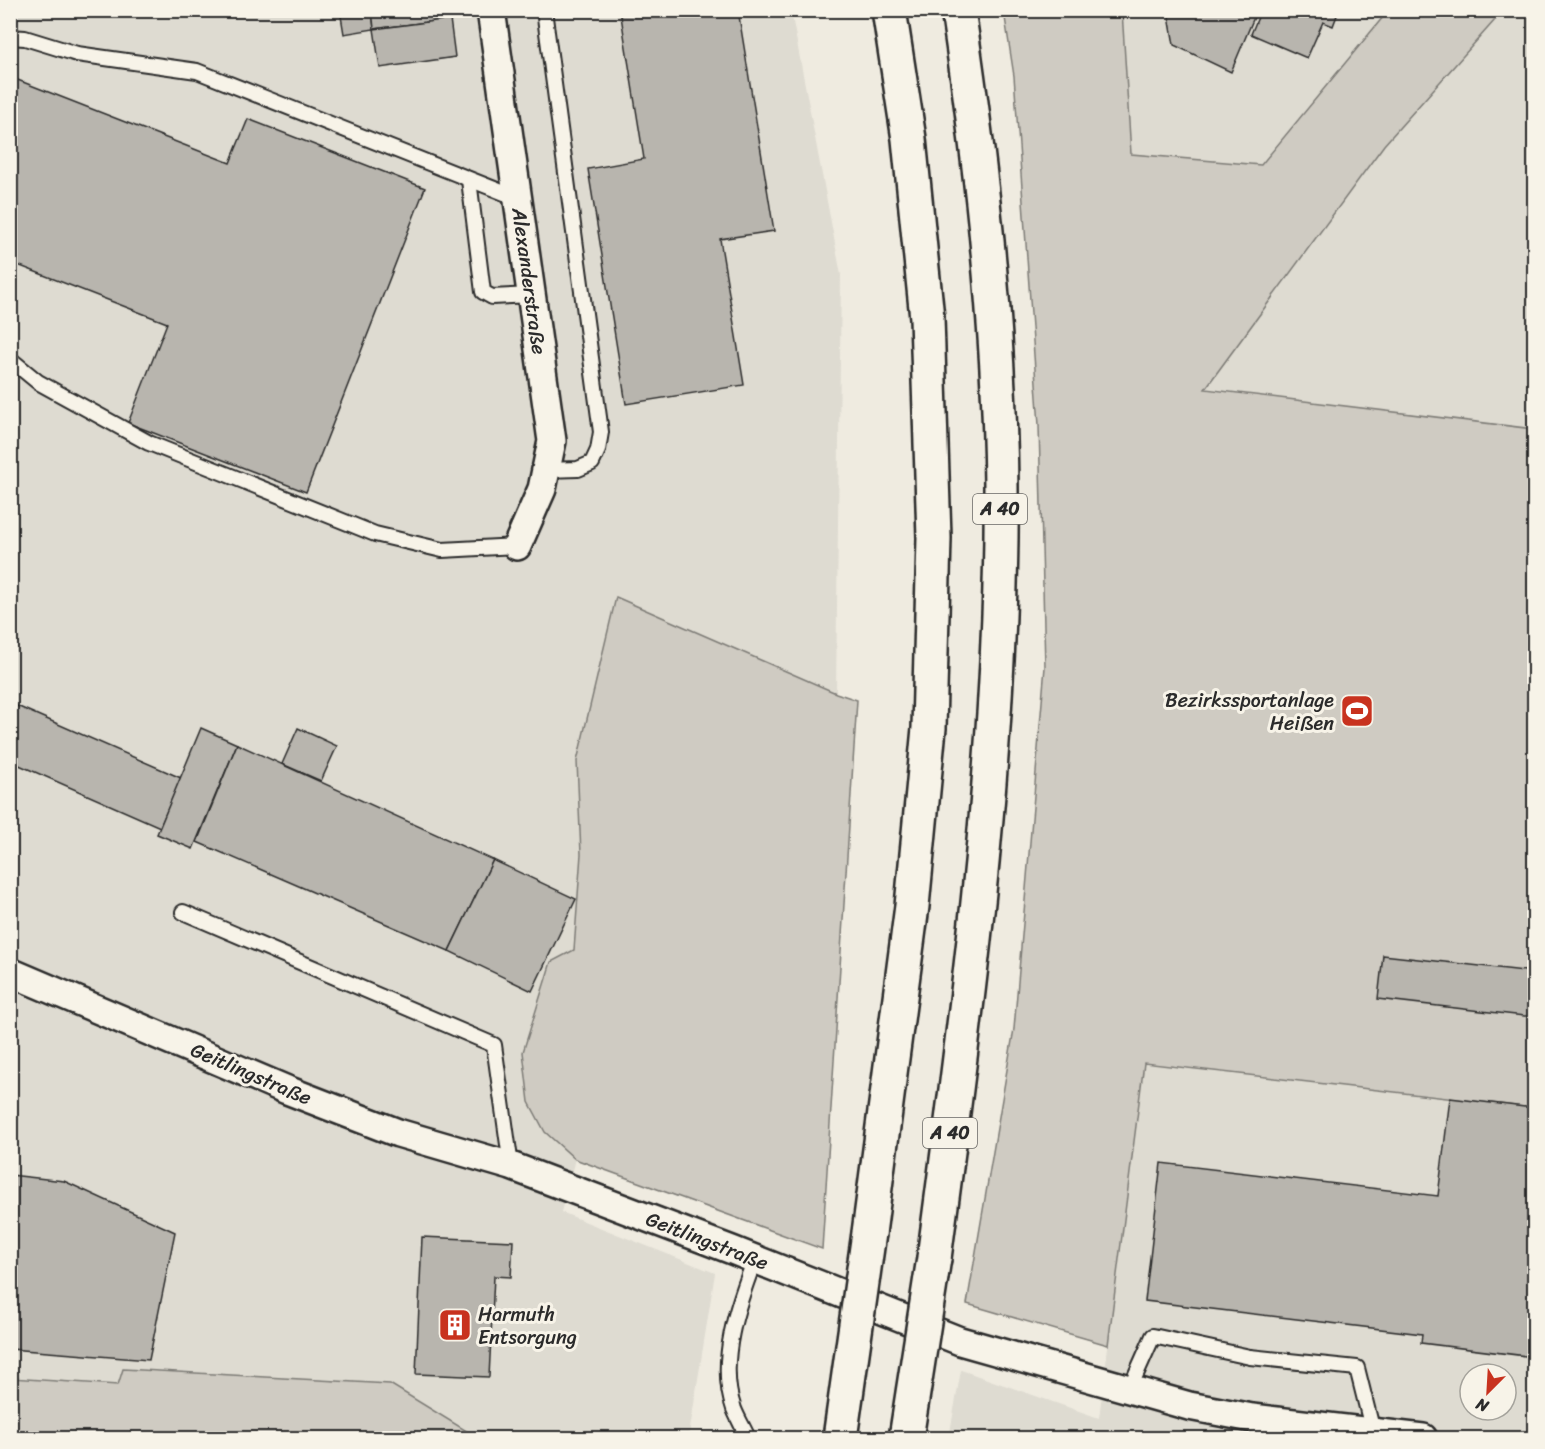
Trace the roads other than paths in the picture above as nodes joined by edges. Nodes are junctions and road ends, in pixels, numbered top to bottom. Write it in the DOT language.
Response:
graph roads {
  1 [pos="491,10"];
  2 [pos="544,10"];
  3 [pos="890,10"];
  4 [pos="958,10"];
  5 [pos="10,37"];
  6 [pos="469,180"];
  7 [pos="517,198"];
  8 [pos="531,295"];
  9 [pos="10,359"];
  10 [pos="546,470"];
  11 [pos="517,546"];
  12 [pos="183,912"];
  13 [pos="10,972"];
  14 [pos="512,1166"];
  15 [pos="755,1259"];
  16 [pos="1129,1389"];
  17 [pos="1373,1432"];
  18 [pos="748,1438"];
  19 [pos="840,1438"];
  20 [pos="906,1438"];
  21 [pos="1423,1438"];
  1 -- 7 [label="street, Alexanderstraße"];
  2 -- 10 [label="lane"];
  3 -- 19 [label="highway, bridge"];
  4 -- 20 [label="highway, A 40, bridge"];
  5 -- 6 [label="lane"];
  6 -- 7 [label="lane"];
  6 -- 8 [label="lane"];
  7 -- 8 [label="street, Alexanderstraße"];
  8 -- 10 [label="street, Alexanderstraße"];
  9 -- 11 [label="lane"];
  10 -- 11 [label="street, Alexanderstraße"];
  12 -- 14 [label="lane"];
  13 -- 14 [label="street, Geitlingstraße"];
  14 -- 15 [label="street, Geitlingstraße"];
  15 -- 16 [label="street, Geitlingstraße"];
  15 -- 18 [label="lane"];
  16 -- 17 [label="street, Geitlingstraße"];
  16 -- 17 [label="lane"];
  17 -- 21 [label="street, Geitlingstraße"];
}
